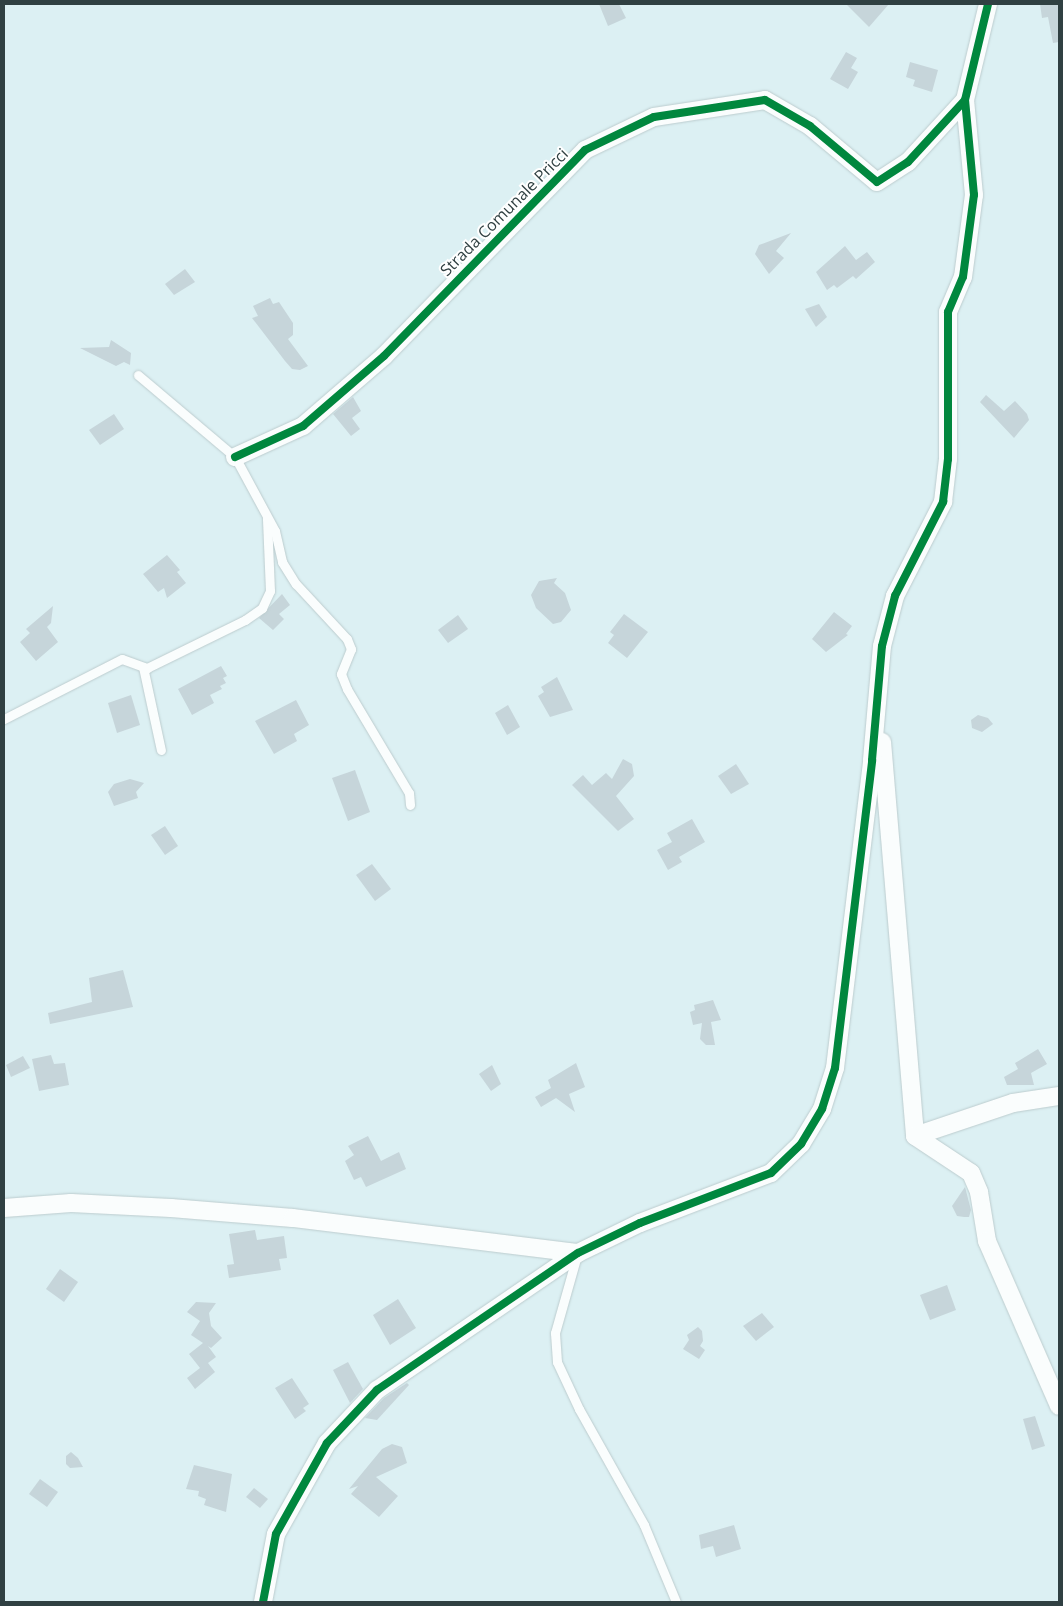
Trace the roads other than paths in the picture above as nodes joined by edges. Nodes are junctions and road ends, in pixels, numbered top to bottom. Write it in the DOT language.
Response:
graph roads {
  1 [pos="988,4"];
  2 [pos="965,100"];
  3 [pos="138,375"];
  4 [pos="234,457"];
  5 [pos="268,515"];
  6 [pos="143,666"];
  7 [pos="878,694"];
  8 [pos="4,719"];
  9 [pos="161,750"];
  10 [pos="410,804"];
  11 [pos="1059,1096"];
  12 [pos="915,1136"];
  13 [pos="4,1208"];
  14 [pos="578,1253"];
  15 [pos="1059,1406"];
  16 [pos="263,1602"];
  17 [pos="676,1602"];
  1 -- 2 [label="street"];
  2 -- 4 [label="street, Strada Comunale Pricci"];
  2 -- 7 [label="street"];
  3 -- 4 [label="lane"];
  4 -- 5 [label="lane"];
  5 -- 6 [label="lane"];
  5 -- 10 [label="lane"];
  6 -- 8 [label="lane"];
  6 -- 9 [label="lane"];
  7 -- 12 [label="street"];
  7 -- 14 [label="street"];
  11 -- 12 [label="street"];
  12 -- 15 [label="street"];
  13 -- 14 [label="street"];
  14 -- 16 [label="street"];
  14 -- 17 [label="lane"];
}
